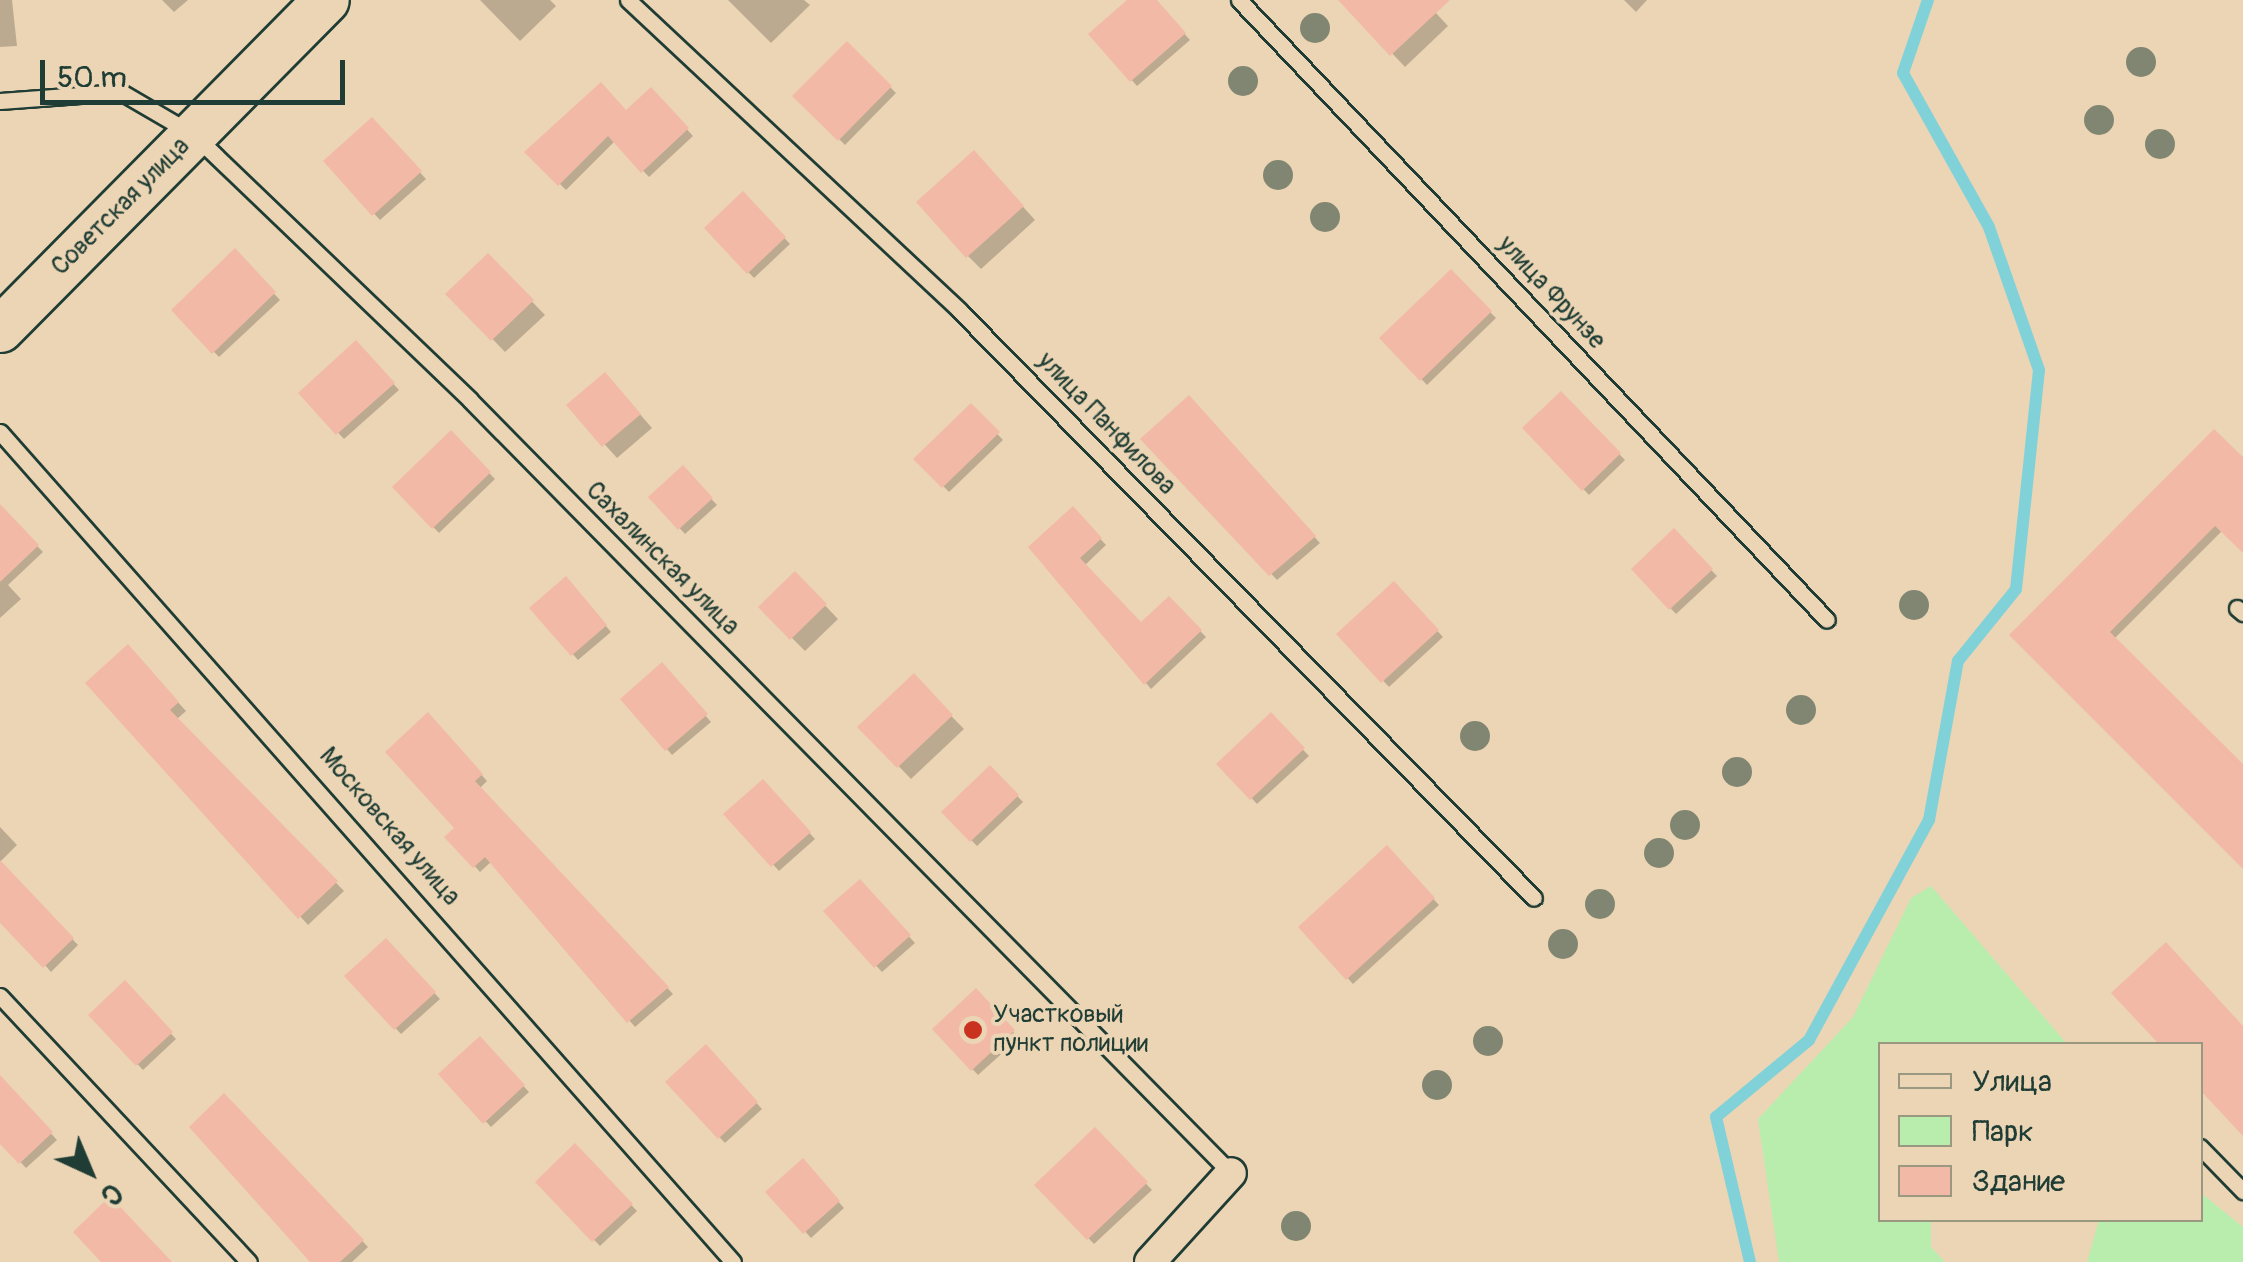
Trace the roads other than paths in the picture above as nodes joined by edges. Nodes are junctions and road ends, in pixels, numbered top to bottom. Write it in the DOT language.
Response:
graph roads {
  1 [pos="326,0"];
  2 [pos="628,0"];
  3 [pos="1240,0"];
  4 [pos="0,101"];
  5 [pos="193,134"];
  6 [pos="0,328"];
  7 [pos="0,432"];
  8 [pos="1827,620"];
  9 [pos="1534,898"];
  10 [pos="0,996"];
  11 [pos="2203,1150"];
  12 [pos="1231,1173"];
  13 [pos="2243,1191"];
  14 [pos="249,1262"];
  15 [pos="734,1262"];
  16 [pos="1150,1262"];
  1 -- 5 [label="street, Советская улица"];
  2 -- 9 [label="lane, улица Панфилова"];
  3 -- 8 [label="lane, улица Фрунзе"];
  4 -- 5 [label="lane, Сахалинская улица"];
  5 -- 6 [label="street, Советская улица"];
  5 -- 12 [label="lane, Сахалинская улица"];
  7 -- 15 [label="lane, Московская улица"];
  10 -- 14 [label="lane"];
  11 -- 13 [label="lane"];
  12 -- 16 [label="street"];
}
